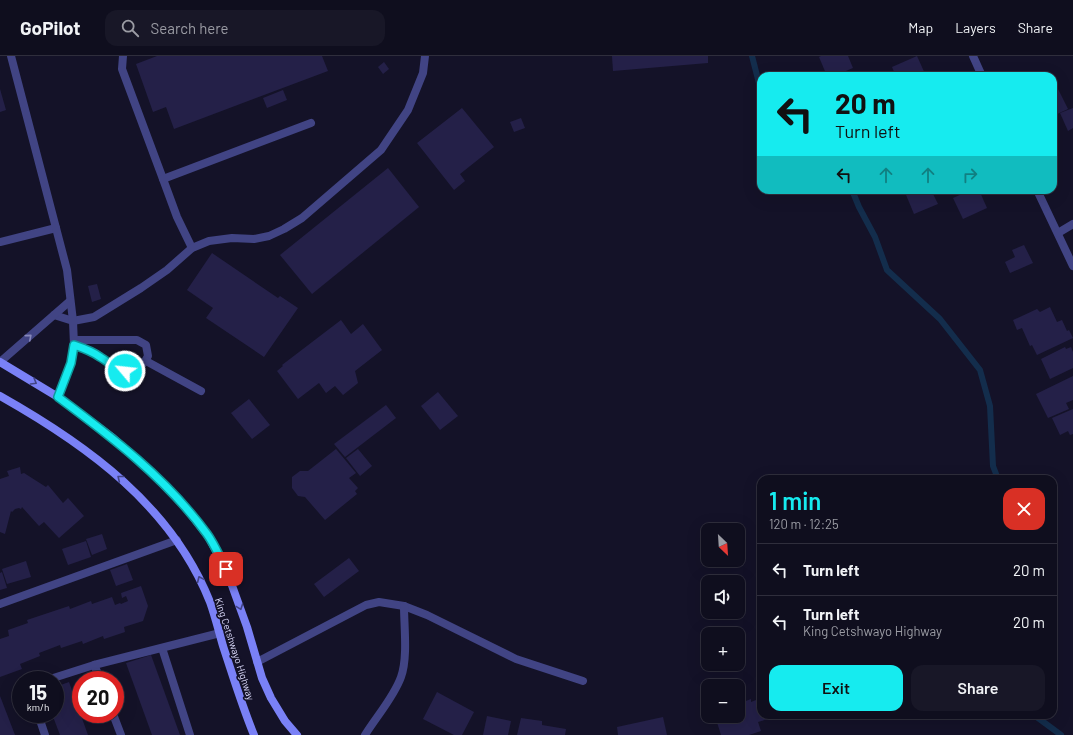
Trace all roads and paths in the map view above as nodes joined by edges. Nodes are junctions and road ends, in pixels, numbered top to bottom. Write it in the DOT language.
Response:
graph roads {
  1 [pos="10,56"];
  2 [pos="123,56"];
  3 [pos="425,56"];
  4 [pos="973,56"];
  5 [pos="980,72"];
  6 [pos="311,123"];
  7 [pos="163,179"];
  8 [pos="1039,194"];
  9 [pos="1073,224"];
  10 [pos="56,228"];
  11 [pos="1058,233"];
  12 [pos="0,242"];
  13 [pos="192,248"];
  14 [pos="1073,266"];
  15 [pos="70,301"];
  16 [pos="54,315"];
  17 [pos="73,321"];
  18 [pos="74,342"];
  19 [pos="146,360"];
  20 [pos="0,362"];
  21 [pos="201,391"];
  22 [pos="0,396"];
  23 [pos="58,397"];
  24 [pos="177,540"];
  25 [pos="0,604"];
  26 [pos="404,606"];
  27 [pos="220,633"];
  28 [pos="162,648"];
  29 [pos="257,662"];
  30 [pos="94,665"];
  31 [pos="97,671"];
  32 [pos="64,675"];
  33 [pos="583,681"];
  34 [pos="41,723"];
  35 [pos="116,723"];
  36 [pos="45,735"];
  37 [pos="121,735"];
  38 [pos="190,735"];
  39 [pos="254,735"];
  40 [pos="297,735"];
  41 [pos="364,735"];
  1 -- 10 [label="street"];
  2 -- 7 [label="street"];
  3 -- 13 [label="street"];
  4 -- 5 [label="street"];
  6 -- 7 [label="street"];
  7 -- 13 [label="street"];
  8 -- 11 [label="street"];
  9 -- 11 [label="street"];
  10 -- 12 [label="street"];
  10 -- 15 [label="street"];
  11 -- 14 [label="street"];
  13 -- 17 [label="street"];
  15 -- 16 [label="street"];
  15 -- 17 [label="street"];
  16 -- 17 [label="street"];
  20 -- 16 [label="street, one-way"];
  17 -- 18 [label="street"];
  18 -- 19 [label="street"];
  18 -- 19 [label="street"];
  18 -- 23 [label="street"];
  19 -- 21 [label="street"];
  20 -- 23 [label="main road, King Cetshwayo Highway, one-way"];
  24 -- 22 [label="main road, King Cetshwayo Highway, one-way"];
  23 -- 29 [label="main road, King Cetshwayo Highway, one-way"];
  24 -- 25 [label="street"];
  27 -- 24 [label="main road, King Cetshwayo Highway, one-way"];
  26 -- 29 [label="street"];
  26 -- 33 [label="street"];
  26 -- 41 [label="street"];
  27 -- 28 [label="street"];
  27 -- 39 [label="main road, King Cetshwayo Highway"];
  28 -- 30 [label="street"];
  28 -- 38 [label="street"];
  29 -- 40 [label="main road, King Cetshwayo Highway"];
  30 -- 31 [label="street"];
  30 -- 32 [label="street"];
  34 -- 36 [label="street"];
  35 -- 37 [label="street"];
}
